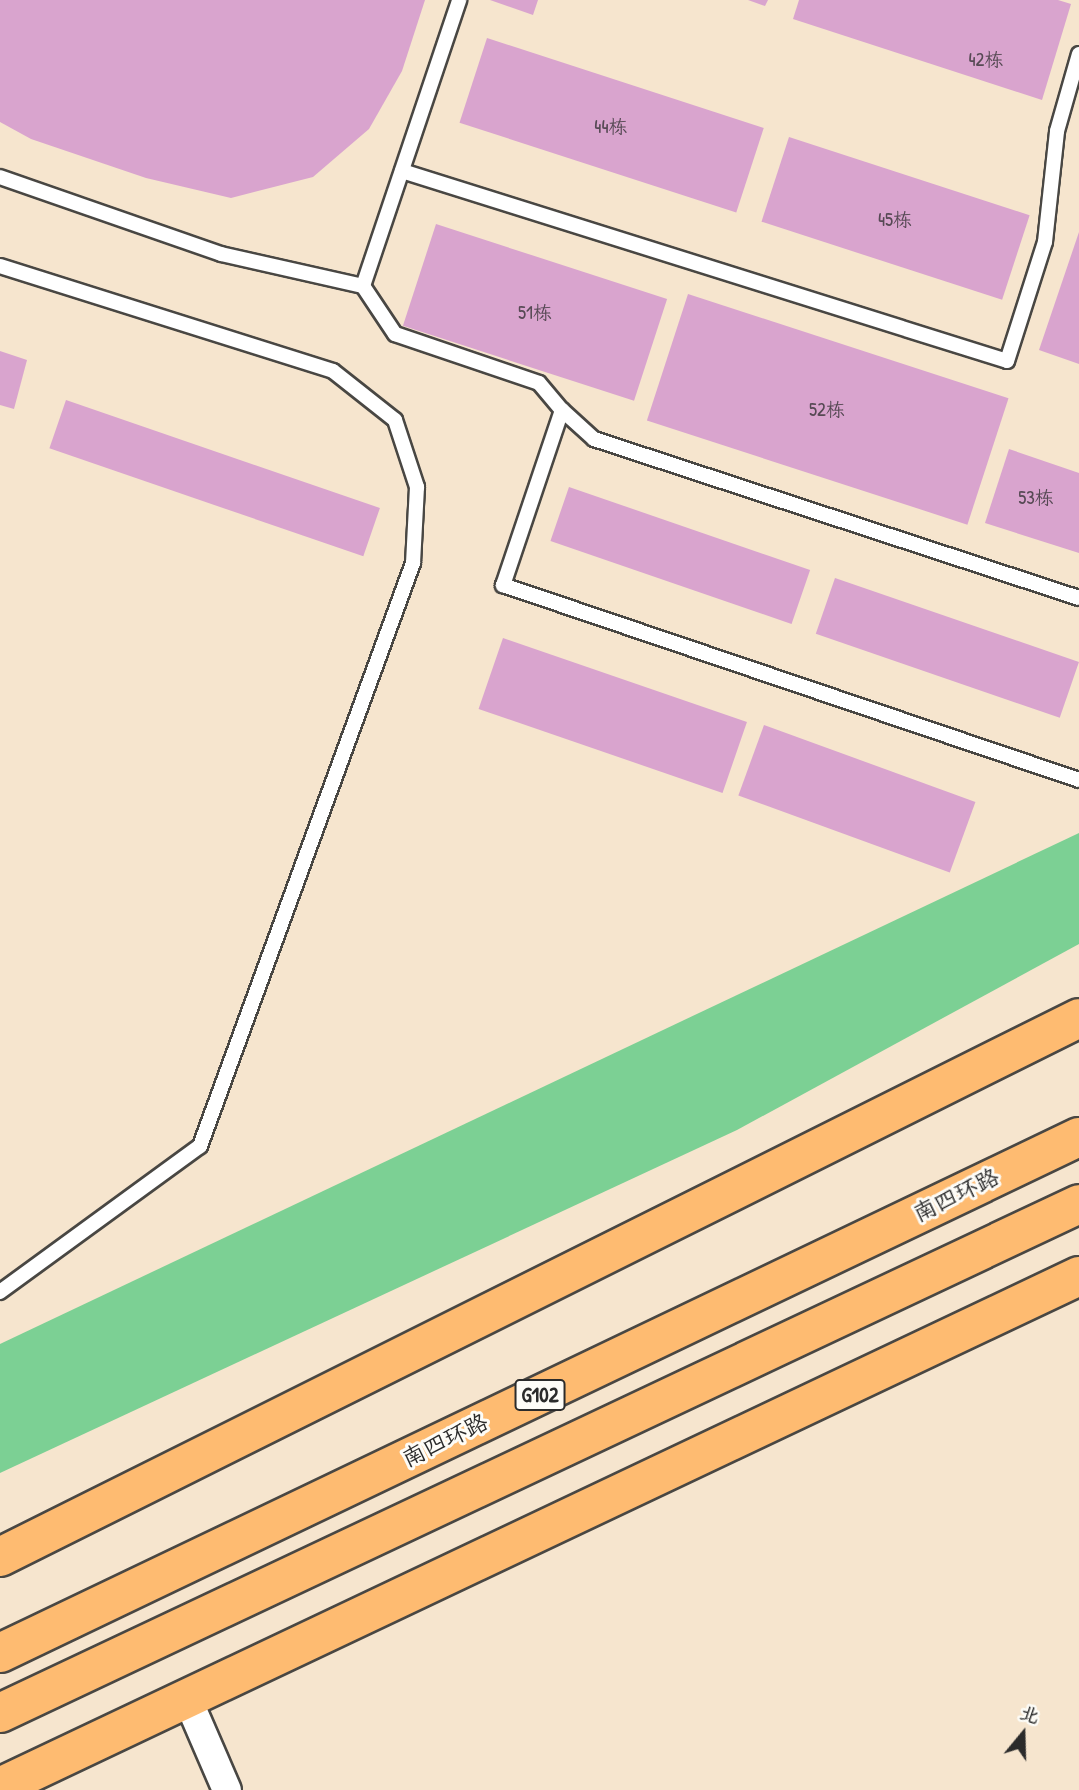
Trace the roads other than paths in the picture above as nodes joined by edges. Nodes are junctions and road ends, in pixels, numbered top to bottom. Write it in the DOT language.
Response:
graph roads {
  1 [pos="460,0"];
  2 [pos="1079,54"];
  3 [pos="402,171"];
  4 [pos="0,177"];
  5 [pos="0,266"];
  6 [pos="363,286"];
  7 [pos="562,410"];
  8 [pos="1079,598"];
  9 [pos="1079,780"];
  10 [pos="1079,1018"];
  11 [pos="1079,1137"];
  12 [pos="1079,1204"];
  13 [pos="1079,1276"];
  14 [pos="0,1292"];
  15 [pos="0,1557"];
  16 [pos="0,1653"];
  17 [pos="188,1700"];
  18 [pos="0,1713"];
  19 [pos="0,1787"];
  20 [pos="227,1790"];
  1 -- 3 [label="lane"];
  2 -- 3 [label="lane"];
  3 -- 6 [label="lane"];
  4 -- 6 [label="lane"];
  5 -- 14 [label="lane"];
  6 -- 7 [label="lane"];
  7 -- 8 [label="lane"];
  7 -- 9 [label="lane"];
  10 -- 15 [label="main road"];
  11 -- 16 [label="main road, 南四环路 / G102"];
  12 -- 18 [label="main road, G102"];
  13 -- 17 [label="main road"];
  17 -- 19 [label="main road"];
  17 -- 20 [label="street"];
}
